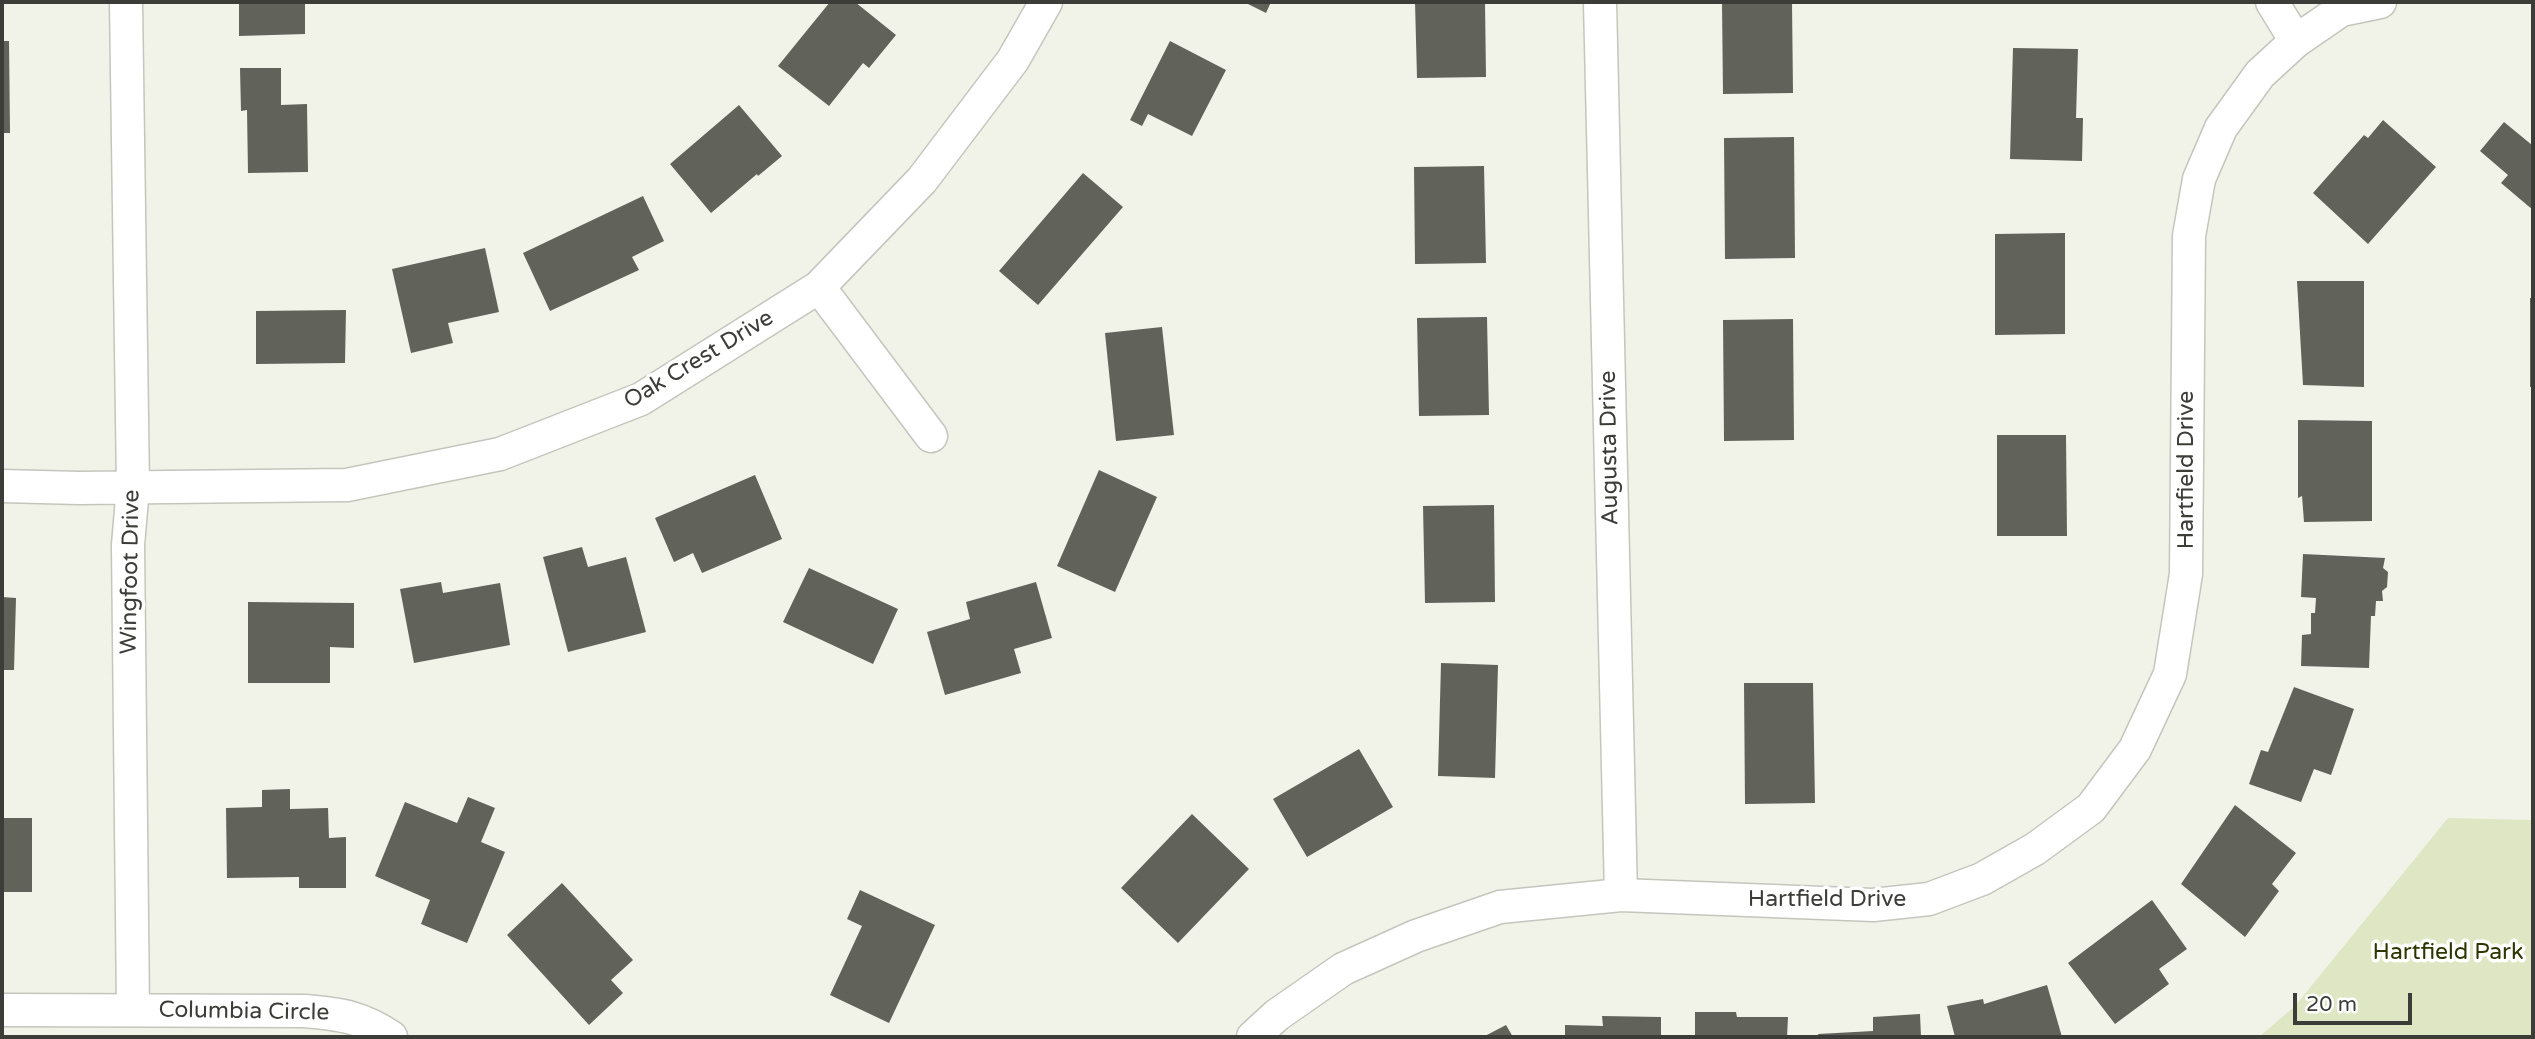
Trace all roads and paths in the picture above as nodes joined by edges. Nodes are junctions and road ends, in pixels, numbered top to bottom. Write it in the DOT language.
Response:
graph roads {
  1 [pos="126,2"];
  2 [pos="1046,2"];
  3 [pos="1600,2"];
  4 [pos="2272,2"];
  5 [pos="2380,2"];
  6 [pos="2296,41"];
  7 [pos="819,287"];
  8 [pos="931,436"];
  9 [pos="2,486"];
  10 [pos="133,487"];
  11 [pos="1621,895"];
  12 [pos="2,1010"];
  13 [pos="133,1010"];
  14 [pos="391,1037"];
  15 [pos="1253,1037"];
  1 -- 10 [label="street, Wingfoot Drive"];
  2 -- 7 [label="street, Oak Crest Drive"];
  3 -- 11 [label="street, Augusta Drive"];
  4 -- 6 [label="street"];
  5 -- 6 [label="street, Hartfield Drive"];
  6 -- 11 [label="street, Hartfield Drive"];
  7 -- 8 [label="street"];
  7 -- 10 [label="street, Oak Crest Drive"];
  9 -- 10 [label="street, Oak Crest Drive"];
  10 -- 13 [label="street, Wingfoot Drive"];
  11 -- 15 [label="street, Hartfield Drive"];
  12 -- 13 [label="street"];
  13 -- 14 [label="street, Columbia Circle"];
}
